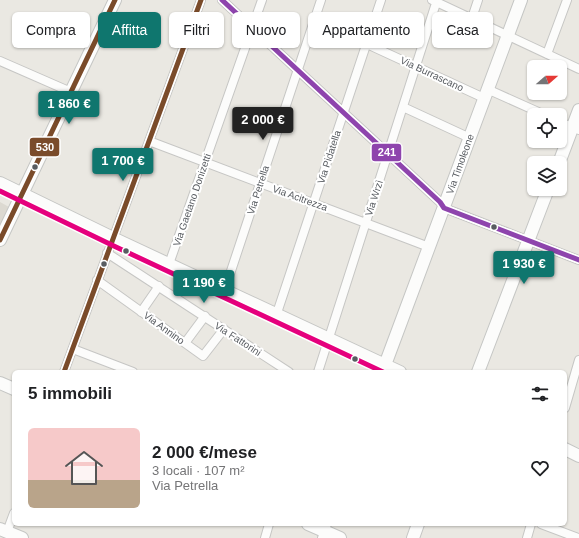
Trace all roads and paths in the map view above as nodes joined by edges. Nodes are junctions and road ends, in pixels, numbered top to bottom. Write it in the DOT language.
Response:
graph roads {
  1 [pos="115,0"];
  2 [pos="201,0"];
  3 [pos="222,0"];
  4 [pos="262,0"];
  5 [pos="381,0"];
  6 [pos="478,0"];
  7 [pos="521,0"];
  8 [pos="567,0"];
  9 [pos="320,1"];
  10 [pos="435,1"];
  11 [pos="235,12"];
  12 [pos="258,12"];
  13 [pos="317,12"];
  14 [pos="377,12"];
  15 [pos="459,12"];
  16 [pos="474,12"];
  17 [pos="493,28"];
  18 [pos="507,35"];
  19 [pos="308,41"];
  20 [pos="245,48"];
  21 [pos="274,48"];
  22 [pos="365,48"];
  23 [pos="378,48"];
  24 [pos="547,54"];
  25 [pos="0,61"];
  26 [pos="416,66"];
  27 [pos="579,69"];
  28 [pos="298,70"];
  29 [pos="71,92"];
  30 [pos="486,94"];
  31 [pos="403,107"];
  32 [pos="527,109"];
  33 [pos="579,110"];
  34 [pos="343,112"];
  35 [pos="576,129"];
  36 [pos="470,138"];
  37 [pos="149,140"];
  38 [pos="388,154"];
  39 [pos="562,156"];
  40 [pos="205,162"];
  41 [pos="0,182"];
  42 [pos="260,182"];
  43 [pos="23,194"];
  44 [pos="545,196"];
  45 [pos="314,203"];
  46 [pos="444,208"];
  47 [pos="366,222"];
  48 [pos="113,238"];
  49 [pos="0,240"];
  50 [pos="529,240"];
  51 [pos="429,247"];
  52 [pos="107,253"];
  53 [pos="579,260"];
  54 [pos="169,264"];
  55 [pos="97,280"];
  56 [pos="159,286"];
  57 [pos="225,289"];
  58 [pos="141,312"];
  59 [pos="277,313"];
  60 [pos="205,316"];
  61 [pos="224,329"];
  62 [pos="329,338"];
  63 [pos="185,343"];
  64 [pos="73,349"];
  65 [pos="579,360"];
  66 [pos="384,368"];
  67 [pos="65,370"];
  68 [pos="128,370"];
  69 [pos="286,370"];
  70 [pos="319,370"];
  71 [pos="479,370"];
  72 [pos="0,383"];
  73 [pos="12,388"];
  74 [pos="567,401"];
  75 [pos="567,450"];
  76 [pos="579,456"];
  77 [pos="12,516"];
  78 [pos="268,526"];
  79 [pos="313,526"];
  80 [pos="417,526"];
  81 [pos="530,526"];
  82 [pos="546,526"];
  83 [pos="4,530"];
  84 [pos="325,531"];
  85 [pos="22,538"];
  86 [pos="265,538"];
  87 [pos="340,538"];
  88 [pos="413,538"];
  89 [pos="527,538"];
  90 [pos="578,538"];
  1 -- 29 [label="street"];
  2 -- 37 [label="street"];
  3 -- 11 [label="street"];
  4 -- 12 [label="street, Via Gaetano Donizetti"];
  5 -- 14 [label="street, Via Pidatella"];
  6 -- 16 [label="street"];
  7 -- 18 [label="street, Via Timoleone"];
  8 -- 24 [label="street"];
  9 -- 13 [label="street, Via Petrella"];
  10 -- 15 [label="street"];
  10 -- 26 [label="street, Via Wrzì"];
  17 -- 18 [label="street"];
  18 -- 24 [label="street"];
  18 -- 30 [label="street, Via Timoleone"];
  19 -- 28 [label="street, Via Petrella"];
  20 -- 40 [label="street, Via Gaetano Donizetti"];
  21 -- 28 [label="street"];
  22 -- 34 [label="street, Via Pidatella"];
  23 -- 26 [label="street, Via Burrascano"];
  24 -- 27 [label="street"];
  25 -- 29 [label="street"];
  26 -- 30 [label="street, Via Burrascano"];
  26 -- 31 [label="street, Via Wrzì"];
  28 -- 34 [label="street"];
  28 -- 42 [label="street, Via Petrella"];
  29 -- 43 [label="street"];
  30 -- 32 [label="street, Via Burrascano"];
  30 -- 36 [label="street, Via Timoleone"];
  31 -- 36 [label="street"];
  31 -- 38 [label="street, Via Wrzì"];
  33 -- 35 [label="street"];
  34 -- 38 [label="street"];
  34 -- 45 [label="street, Via Pidatella"];
  35 -- 39 [label="street"];
  36 -- 46 [label="street, Via Timoleone"];
  37 -- 40 [label="street, Via Acitrezza"];
  37 -- 48 [label="street"];
  38 -- 46 [label="street"];
  38 -- 47 [label="street, Via Wrzì"];
  40 -- 42 [label="street, Via Acitrezza"];
  40 -- 54 [label="street, Via Gaetano Donizetti"];
  41 -- 43 [label="street"];
  42 -- 45 [label="street, Via Acitrezza"];
  42 -- 57 [label="street, Via Petrella"];
  43 -- 48 [label="street"];
  43 -- 49 [label="street"];
  44 -- 50 [label="street"];
  45 -- 47 [label="street, Via Acitrezza"];
  45 -- 59 [label="street, Via Pidatella"];
  46 -- 50 [label="street"];
  46 -- 51 [label="street, Via Timoleone"];
  47 -- 51 [label="street, Via Acitrezza"];
  47 -- 62 [label="street, Via Wrzì"];
  48 -- 52 [label="street"];
  48 -- 54 [label="street"];
  50 -- 53 [label="street"];
  50 -- 71 [label="street"];
  51 -- 66 [label="street, Via Timoleone"];
  52 -- 55 [label="street"];
  52 -- 56 [label="street, Via Fattorini"];
  54 -- 57 [label="street"];
  55 -- 58 [label="street, Via Annino"];
  55 -- 64 [label="street"];
  56 -- 58 [label="street"];
  56 -- 60 [label="street, Via Fattorini"];
  57 -- 59 [label="street"];
  58 -- 63 [label="street, Via Annino"];
  59 -- 62 [label="street"];
  60 -- 61 [label="street, Via Fattorini"];
  60 -- 63 [label="street"];
  61 -- 63 [label="street, Via Annino"];
  61 -- 69 [label="street, Via Fattorini"];
  62 -- 66 [label="street"];
  62 -- 70 [label="street, Via Wrzì"];
  64 -- 67 [label="street"];
  64 -- 68 [label="street"];
  65 -- 74 [label="street"];
  72 -- 73 [label="street"];
  75 -- 76 [label="street"];
  77 -- 83 [label="street"];
  78 -- 86 [label="street"];
  79 -- 84 [label="street"];
  80 -- 88 [label="street"];
  81 -- 89 [label="street"];
  82 -- 90 [label="street"];
  83 -- 85 [label="street"];
  84 -- 87 [label="street"];
}
